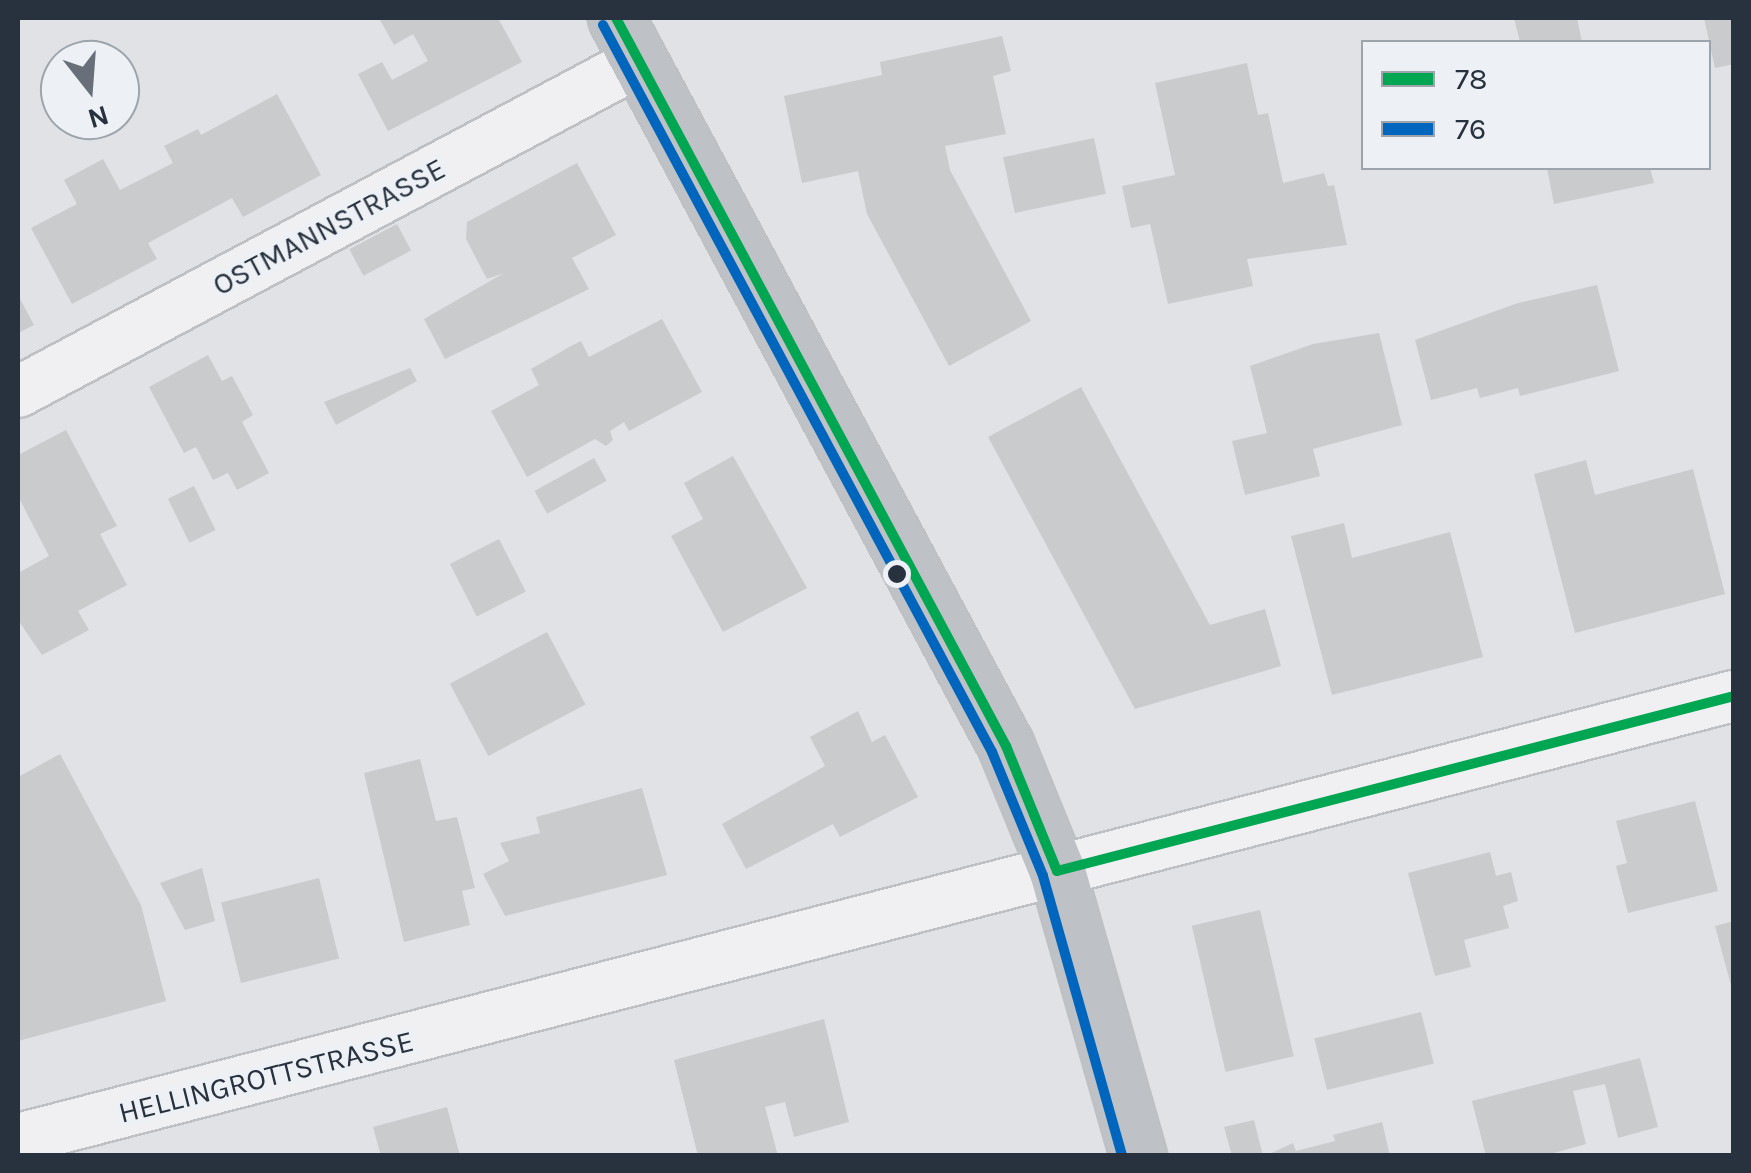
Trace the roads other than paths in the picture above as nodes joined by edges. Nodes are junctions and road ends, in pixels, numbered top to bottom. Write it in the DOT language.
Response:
graph roads {
  1 [pos="628,39"];
  2 [pos="18,392"];
  3 [pos="1734,696"];
  4 [pos="1057,872"];
  5 [pos="18,1139"];
  6 [pos="1138,1156"];
  1 -- 2 [label="street, OSTMANNSTRASSE"];
  1 -- 4 [label="street"];
  3 -- 4 [label="street, HELLINGROTTSTRASSE"];
  4 -- 5 [label="street, HELLINGROTTSTRASSE"];
  4 -- 6 [label="street"];
}
